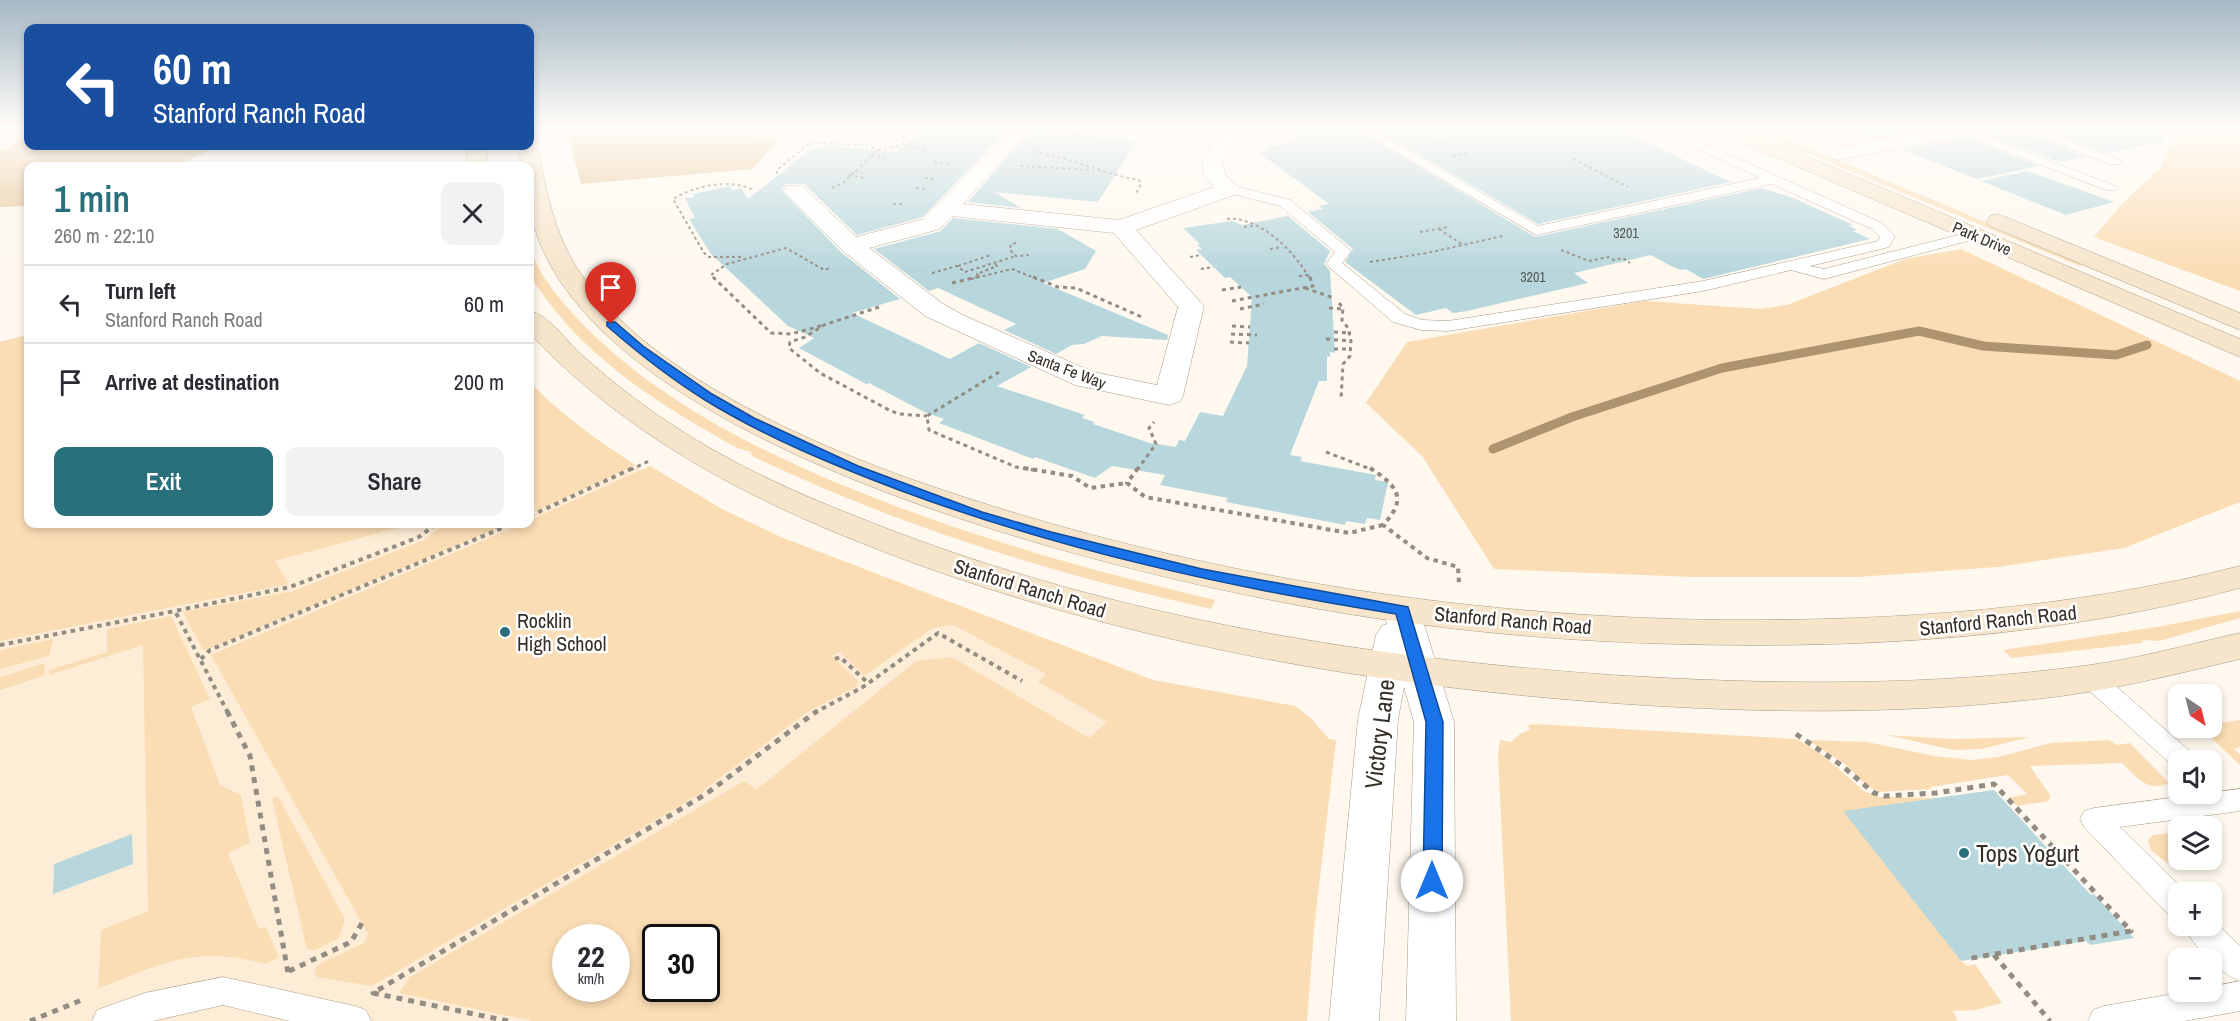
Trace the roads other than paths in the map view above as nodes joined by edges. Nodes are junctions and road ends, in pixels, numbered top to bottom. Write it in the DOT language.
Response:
graph roads {
  1 [pos="977,176"];
  2 [pos="1215,176"];
  3 [pos="1443,176"];
  4 [pos="1767,176"];
  5 [pos="1850,176"];
  6 [pos="1890,176"];
  7 [pos="2080,176"];
  8 [pos="1774,179"];
  9 [pos="534,180"];
  10 [pos="787,184"];
  11 [pos="2111,188"];
  12 [pos="1229,189"];
  13 [pos="1925,190"];
  14 [pos="946,209"];
  15 [pos="1977,224"];
  16 [pos="1121,227"];
  17 [pos="851,246"];
  18 [pos="1793,266"];
  19 [pos="2240,322"];
  20 [pos="534,323"];
  21 [pos="2240,349"];
  22 [pos="2240,577"];
  23 [pos="1402,610"];
  24 [pos="2240,646"];
  25 [pos="1403,669"];
  26 [pos="2092,679"];
  27 [pos="2172,750"];
  28 [pos="2230,800"];
  29 [pos="2168,894"];
  30 [pos="2209,936"];
  31 [pos="2240,967"];
  32 [pos="2240,996"];
  33 [pos="108,1021"];
  34 [pos="355,1021"];
  35 [pos="1354,1021"];
  36 [pos="1431,1021"];
  37 [pos="2104,1021"];
  1 -- 14 [label="street"];
  2 -- 12 [label="street"];
  3 -- 8 [label="lane"];
  4 -- 8 [label="lane"];
  5 -- 15 [label="main road, Park Drive"];
  6 -- 13 [label="main road"];
  7 -- 11 [label="lane"];
  8 -- 18 [label="lane"];
  9 -- 23 [label="main road, Stanford Ranch Road"];
  10 -- 17 [label="street"];
  12 -- 16 [label="street"];
  12 -- 18 [label="lane"];
  14 -- 16 [label="street"];
  14 -- 17 [label="street"];
  15 -- 18 [label="lane"];
  15 -- 19 [label="main road, Park Drive"];
  15 -- 21 [label="main road, Park Drive"];
  16 -- 17 [label="street, Santa Fe Way"];
  20 -- 25 [label="main road, Stanford Ranch Road"];
  22 -- 23 [label="main road, Stanford Ranch Road"];
  23 -- 25 [label="street, Victory Lane"];
  24 -- 26 [label="main road, Stanford Ranch Road"];
  25 -- 26 [label="main road, Stanford Ranch Road"];
  25 -- 35 [label="street, Victory Lane"];
  25 -- 36 [label="street, Victory Lane"];
  26 -- 27 [label="lane"];
  28 -- 29 [label="lane"];
  30 -- 31 [label="lane"];
  32 -- 37 [label="lane"];
  33 -- 34 [label="lane"];
}
